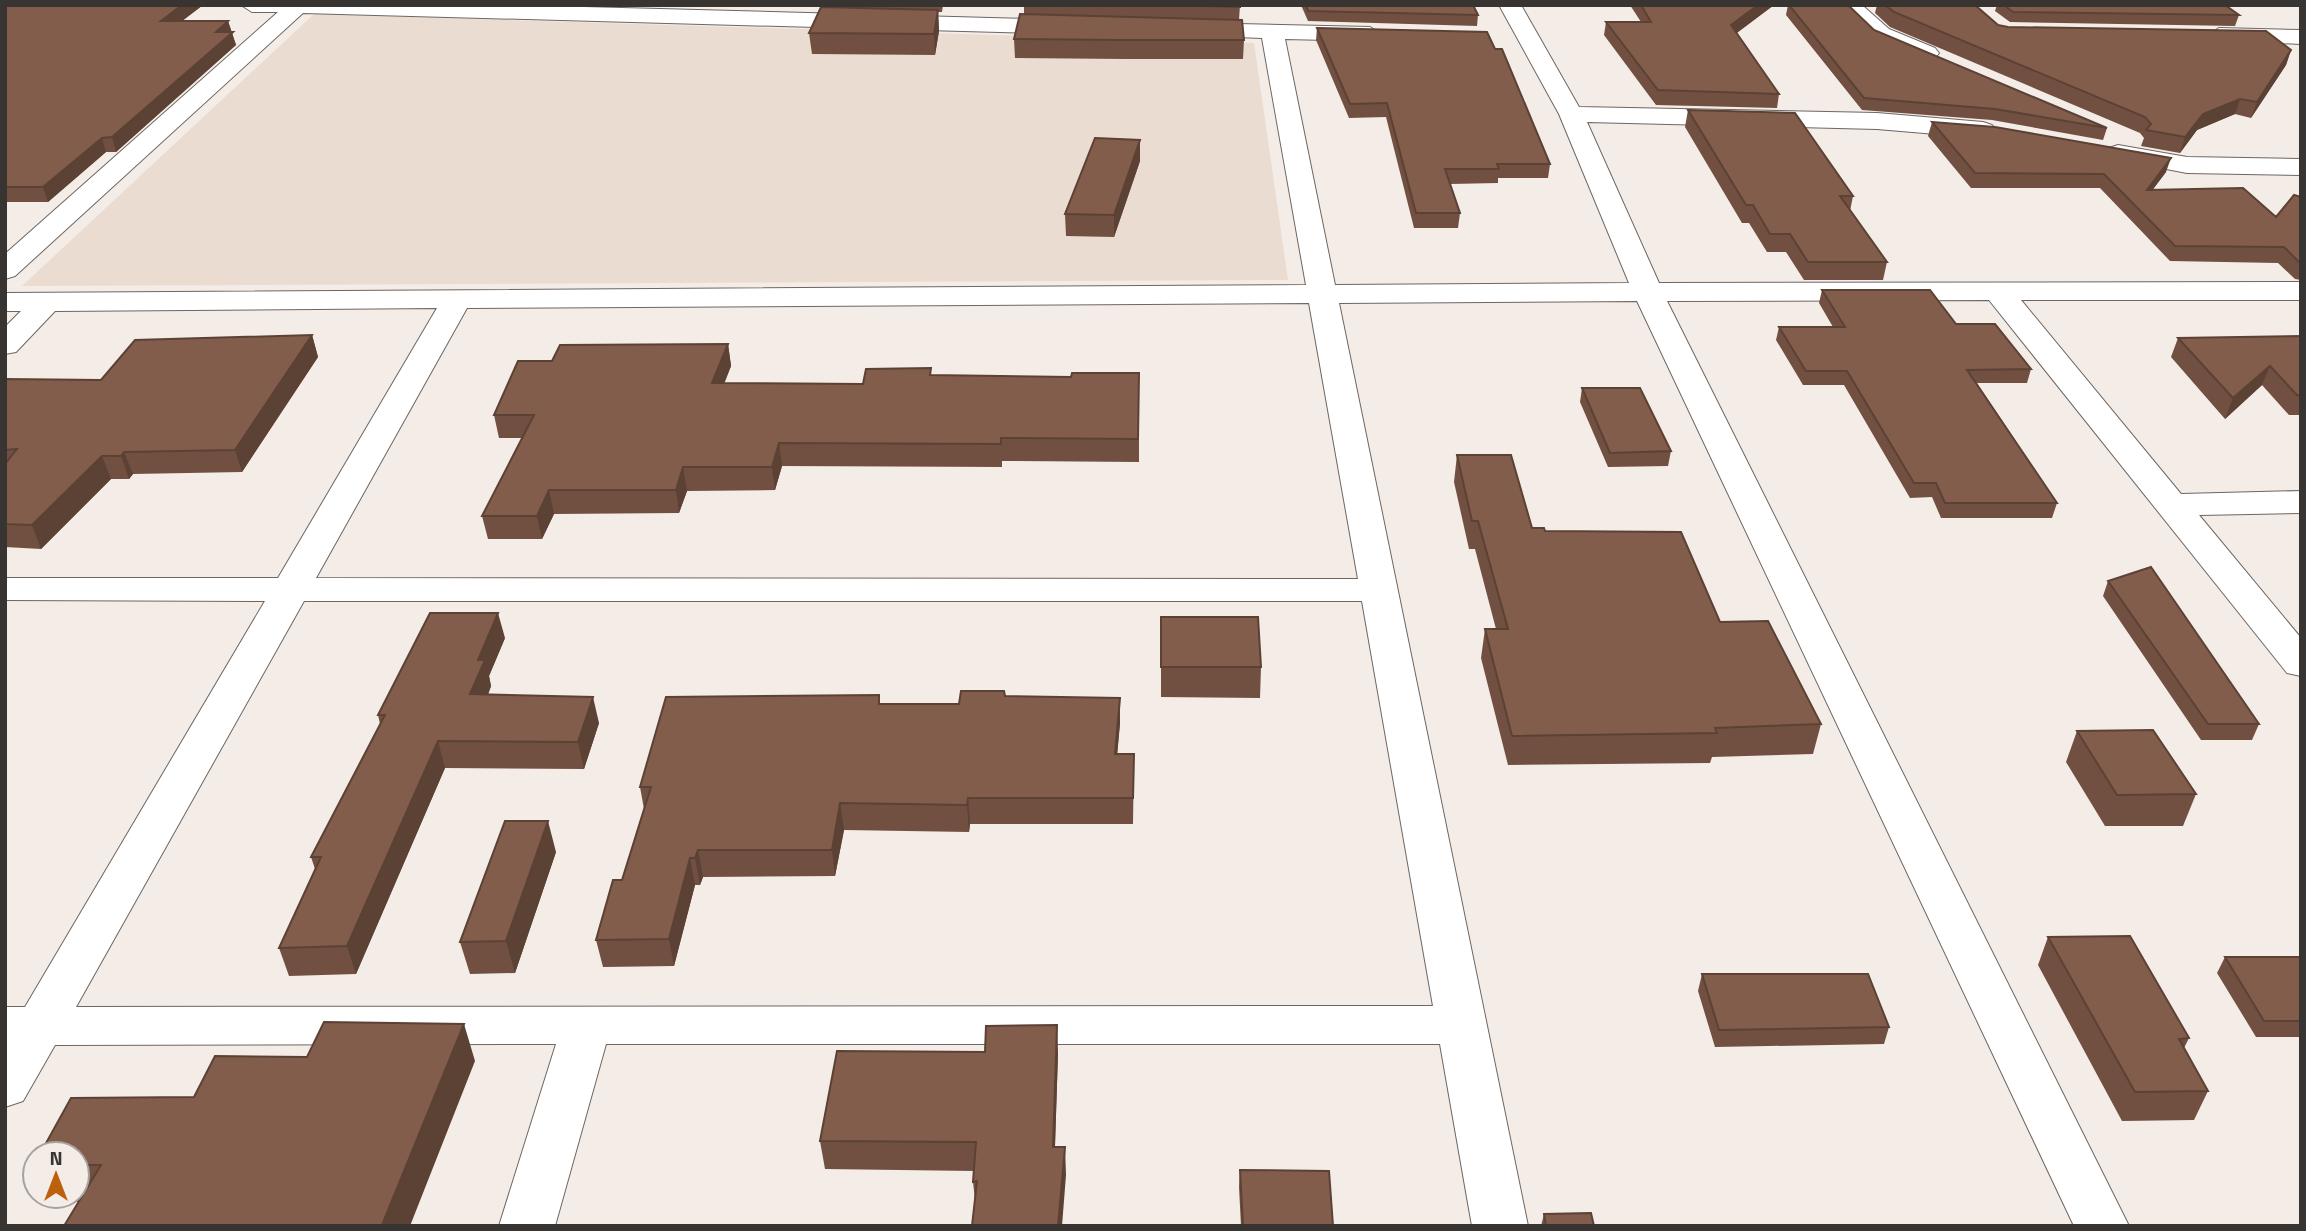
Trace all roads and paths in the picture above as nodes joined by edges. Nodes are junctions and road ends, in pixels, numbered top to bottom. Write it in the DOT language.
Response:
graph roads {
  1 [pos="252,5"];
  2 [pos="1849,5"];
  3 [pos="299,6"];
  4 [pos="1511,26"];
  5 [pos="1091,27"];
  6 [pos="1175,29"];
  7 [pos="1272,32"];
  8 [pos="1392,34"];
  9 [pos="2193,35"];
  10 [pos="2301,37"];
  11 [pos="1945,61"];
  12 [pos="1571,114"];
  13 [pos="2005,134"];
  14 [pos="2103,141"];
  15 [pos="2187,165"];
  16 [pos="2301,167"];
  17 [pos="2288,191"];
  18 [pos="5,270"];
  19 [pos="2301,291"];
  20 [pos="1648,292"];
  21 [pos="1999,293"];
  22 [pos="1322,296"];
  23 [pos="457,300"];
  24 [pos="5,302"];
  25 [pos="47,302"];
  26 [pos="5,345"];
  27 [pos="2301,502"];
  28 [pos="2169,505"];
  29 [pos="5,589"];
  30 [pos="291,589"];
  31 [pos="1378,590"];
  32 [pos="2301,664"];
  33 [pos="1462,1025"];
  34 [pos="23,1026"];
  35 [pos="586,1027"];
  36 [pos="5,1087"];
  37 [pos="527,1226"];
  38 [pos="1500,1226"];
  39 [pos="2102,1226"];
  1 -- 3 [label="street"];
  2 -- 11 [label="street"];
  3 -- 5 [label="street"];
  3 -- 18 [label="street"];
  4 -- 12 [label="street"];
  6 -- 7 [label="street"];
  7 -- 8 [label="street"];
  7 -- 22 [label="street"];
  9 -- 10 [label="street"];
  12 -- 13 [label="street"];
  12 -- 20 [label="street"];
  14 -- 15 [label="street"];
  15 -- 16 [label="street"];
  15 -- 17 [label="street"];
  19 -- 21 [label="street"];
  20 -- 21 [label="street"];
  20 -- 22 [label="street"];
  20 -- 39 [label="street"];
  21 -- 28 [label="street"];
  22 -- 23 [label="street"];
  22 -- 31 [label="street"];
  23 -- 25 [label="street"];
  23 -- 30 [label="street"];
  24 -- 25 [label="street"];
  25 -- 26 [label="street"];
  27 -- 28 [label="street"];
  28 -- 32 [label="street"];
  29 -- 30 [label="street"];
  30 -- 31 [label="street"];
  30 -- 34 [label="street"];
  31 -- 33 [label="street"];
  33 -- 35 [label="street"];
  33 -- 38 [label="street"];
  34 -- 35 [label="street"];
  34 -- 36 [label="street"];
  35 -- 37 [label="street"];
}
